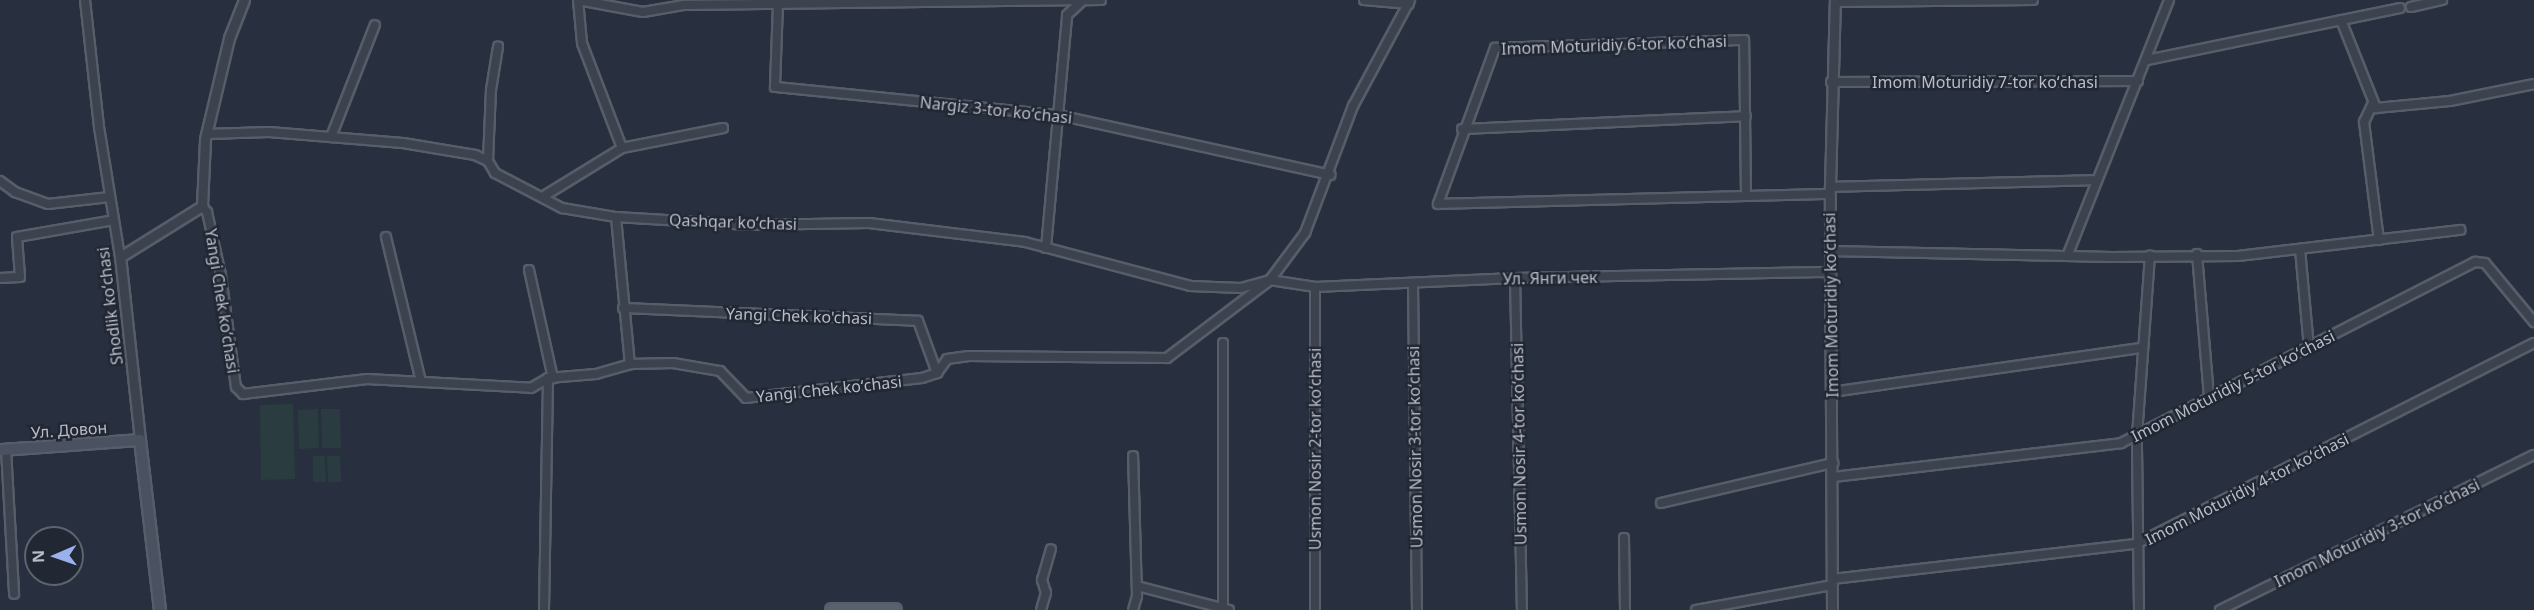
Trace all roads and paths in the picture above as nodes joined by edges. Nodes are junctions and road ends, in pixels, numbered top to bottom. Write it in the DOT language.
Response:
graph roads {
  1 [pos="85,0"];
  2 [pos="244,0"];
  3 [pos="578,0"];
  4 [pos="1083,0"];
  5 [pos="1101,0"];
  6 [pos="1364,0"];
  7 [pos="2034,0"];
  8 [pos="2169,0"];
  9 [pos="2442,0"];
  10 [pos="928,1"];
  11 [pos="1835,1"];
  12 [pos="1409,2"];
  13 [pos="778,4"];
  14 [pos="2411,7"];
  15 [pos="2400,8"];
  16 [pos="2341,20"];
  17 [pos="375,25"];
  18 [pos="498,47"];
  19 [pos="2147,60"];
  20 [pos="2138,81"];
  21 [pos="1831,82"];
  22 [pos="2534,84"];
  23 [pos="2372,105"];
  24 [pos="1058,115"];
  25 [pos="1746,116"];
  26 [pos="723,128"];
  27 [pos="1462,129"];
  28 [pos="207,134"];
  29 [pos="332,137"];
  30 [pos="622,148"];
  31 [pos="488,161"];
  32 [pos="1330,175"];
  33 [pos="2096,180"];
  34 [pos="0,181"];
  35 [pos="1830,191"];
  36 [pos="1746,195"];
  37 [pos="544,196"];
  38 [pos="110,197"];
  39 [pos="202,206"];
  40 [pos="616,218"];
  41 [pos="114,220"];
  42 [pos="2460,230"];
  43 [pos="386,237"];
  44 [pos="2379,240"];
  45 [pos="1046,248"];
  46 [pos="2300,249"];
  47 [pos="1830,251"];
  48 [pos="2068,254"];
  49 [pos="2197,254"];
  50 [pos="2150,255"];
  51 [pos="120,257"];
  52 [pos="529,270"];
  53 [pos="1831,272"];
  54 [pos="0,278"];
  55 [pos="1515,278"];
  56 [pos="1270,280"];
  57 [pos="1413,284"];
  58 [pos="1315,287"];
  59 [pos="623,308"];
  60 [pos="2534,322"];
  61 [pos="1223,343"];
  62 [pos="2534,344"];
  63 [pos="2309,346"];
  64 [pos="2142,348"];
  65 [pos="630,364"];
  66 [pos="937,373"];
  67 [pos="551,378"];
  68 [pos="421,382"];
  69 [pos="1832,392"];
  70 [pos="2209,397"];
  71 [pos="2137,436"];
  72 [pos="140,440"];
  73 [pos="3,449"];
  74 [pos="2534,455"];
  75 [pos="1133,456"];
  76 [pos="1833,463"];
  77 [pos="1833,477"];
  78 [pos="1661,503"];
  79 [pos="1624,538"];
  80 [pos="2136,544"];
  81 [pos="1051,549"];
  82 [pos="1832,582"];
  83 [pos="1137,586"];
  84 [pos="14,594"];
  85 [pos="1226,609"];
  86 [pos="160,610"];
  87 [pos="544,610"];
  88 [pos="832,610"];
  89 [pos="895,610"];
  90 [pos="1041,610"];
  91 [pos="1133,610"];
  92 [pos="1315,610"];
  93 [pos="1417,610"];
  94 [pos="1522,610"];
  95 [pos="1625,610"];
  96 [pos="1696,610"];
  97 [pos="1832,610"];
  98 [pos="2139,610"];
  99 [pos="2220,610"];
  1 -- 38 [label="street, Shodlik koʻchasi"];
  2 -- 28 [label="street"];
  3 -- 13 [label="street"];
  3 -- 30 [label="street"];
  4 -- 5 [label="street"];
  4 -- 10 [label="street"];
  4 -- 24 [label="street"];
  6 -- 12 [label="street"];
  7 -- 11 [label="street"];
  8 -- 19 [label="street"];
  9 -- 14 [label="street"];
  10 -- 13 [label="street"];
  11 -- 21 [label="street, Imom Moturidiy koʻchasi"];
  12 -- 32 [label="street, Yangi Chek koʻchasi"];
  13 -- 24 [label="street, Nargiz 3-tor koʻchasi"];
  15 -- 16 [label="street"];
  16 -- 19 [label="street"];
  16 -- 23 [label="street"];
  17 -- 29 [label="street"];
  18 -- 31 [label="street"];
  19 -- 20 [label="street"];
  20 -- 21 [label="street, Imom Moturidiy 7-tor koʻchasi"];
  20 -- 33 [label="street"];
  21 -- 35 [label="street, Imom Moturidiy koʻchasi"];
  22 -- 23 [label="street"];
  23 -- 44 [label="street"];
  24 -- 32 [label="street, Nargiz 3-tor koʻchasi"];
  24 -- 45 [label="street"];
  25 -- 27 [label="street"];
  25 -- 27 [label="street, Imom Moturidiy 6-tor koʻchasi"];
  25 -- 36 [label="street, Imom Moturidiy 6-tor koʻchasi"];
  26 -- 30 [label="street"];
  27 -- 36 [label="street, Imom Moturidiy 6-tor koʻchasi"];
  28 -- 29 [label="street, Qashqar koʻchasi"];
  28 -- 39 [label="street"];
  29 -- 31 [label="street, Qashqar koʻchasi"];
  30 -- 37 [label="street"];
  31 -- 37 [label="street, Qashqar koʻchasi"];
  32 -- 56 [label="street, Yangi Chek koʻchasi"];
  33 -- 35 [label="street, Imom Moturidiy 6-tor koʻchasi"];
  33 -- 48 [label="street"];
  34 -- 38 [label="street"];
  35 -- 36 [label="street, Imom Moturidiy 6-tor koʻchasi"];
  35 -- 47 [label="street, Imom Moturidiy koʻchasi"];
  37 -- 40 [label="street, Qashqar koʻchasi"];
  38 -- 41 [label="street, Shodlik koʻchasi"];
  39 -- 51 [label="street"];
  39 -- 68 [label="street, Yangi Chek koʻchasi"];
  40 -- 45 [label="street, Qashqar koʻchasi"];
  40 -- 59 [label="street"];
  41 -- 51 [label="street, Shodlik koʻchasi"];
  41 -- 54 [label="street"];
  42 -- 44 [label="street"];
  43 -- 68 [label="street"];
  44 -- 46 [label="street"];
  45 -- 56 [label="street, Qashqar koʻchasi"];
  46 -- 49 [label="street"];
  46 -- 63 [label="street"];
  47 -- 48 [label="street"];
  47 -- 53 [label="street, Imom Moturidiy koʻchasi"];
  48 -- 50 [label="street"];
  49 -- 50 [label="street"];
  49 -- 70 [label="street"];
  50 -- 64 [label="street"];
  51 -- 72 [label="street, Shodlik koʻchasi"];
  52 -- 67 [label="street"];
  53 -- 55 [label="street, Ул. Янги чек"];
  53 -- 69 [label="street, Imom Moturidiy koʻchasi"];
  55 -- 57 [label="street, Ул. Янги чек"];
  55 -- 94 [label="street, Usmon Nosir 4-tor koʻchasi"];
  56 -- 58 [label="street, Ул. Янги чек"];
  56 -- 66 [label="street, Yangi Chek koʻchasi"];
  57 -- 58 [label="street, Ул. Янги чек"];
  57 -- 93 [label="street, Usmon Nosir 3-tor koʻchasi"];
  58 -- 92 [label="street, Usmon Nosir 2-tor koʻchasi"];
  59 -- 65 [label="street"];
  59 -- 66 [label="street, Yangi Chek ko'chasi"];
  60 -- 63 [label="street, Imom Moturidiy 5-tor koʻchasi"];
  61 -- 85 [label="street"];
  62 -- 80 [label="street, Imom Moturidiy 4-tor koʻchasi"];
  63 -- 70 [label="street, Imom Moturidiy 5-tor koʻchasi"];
  64 -- 69 [label="street"];
  64 -- 71 [label="street"];
  65 -- 66 [label="street, Yangi Chek koʻchasi"];
  65 -- 67 [label="street, Yangi Chek koʻchasi"];
  67 -- 68 [label="street, Yangi Chek koʻchasi"];
  67 -- 87 [label="street"];
  69 -- 76 [label="street, Imom Moturidiy koʻchasi"];
  70 -- 71 [label="street, Imom Moturidiy 5-tor koʻchasi"];
  71 -- 77 [label="street, Imom Moturidiy 5-tor koʻchasi"];
  71 -- 80 [label="street"];
  72 -- 73 [label="main road, Ул. Довон"];
  72 -- 86 [label="main road, Shodlik koʻchasi"];
  73 -- 84 [label="street"];
  74 -- 99 [label="street, Imom Moturidiy 3-tor koʻchasi"];
  75 -- 83 [label="street"];
  76 -- 77 [label="street, Imom Moturidiy koʻchasi"];
  76 -- 78 [label="street"];
  77 -- 82 [label="street, Imom Moturidiy koʻchasi"];
  79 -- 95 [label="street"];
  80 -- 82 [label="street, Imom Moturidiy 4-tor koʻchasi"];
  80 -- 98 [label="street"];
  81 -- 90 [label="street"];
  82 -- 96 [label="street, Imom Moturidiy 4-tor koʻchasi"];
  82 -- 97 [label="street, Imom Moturidiy koʻchasi"];
  83 -- 85 [label="street"];
  83 -- 91 [label="street"];
  88 -- 89 [label="main road"];
}
